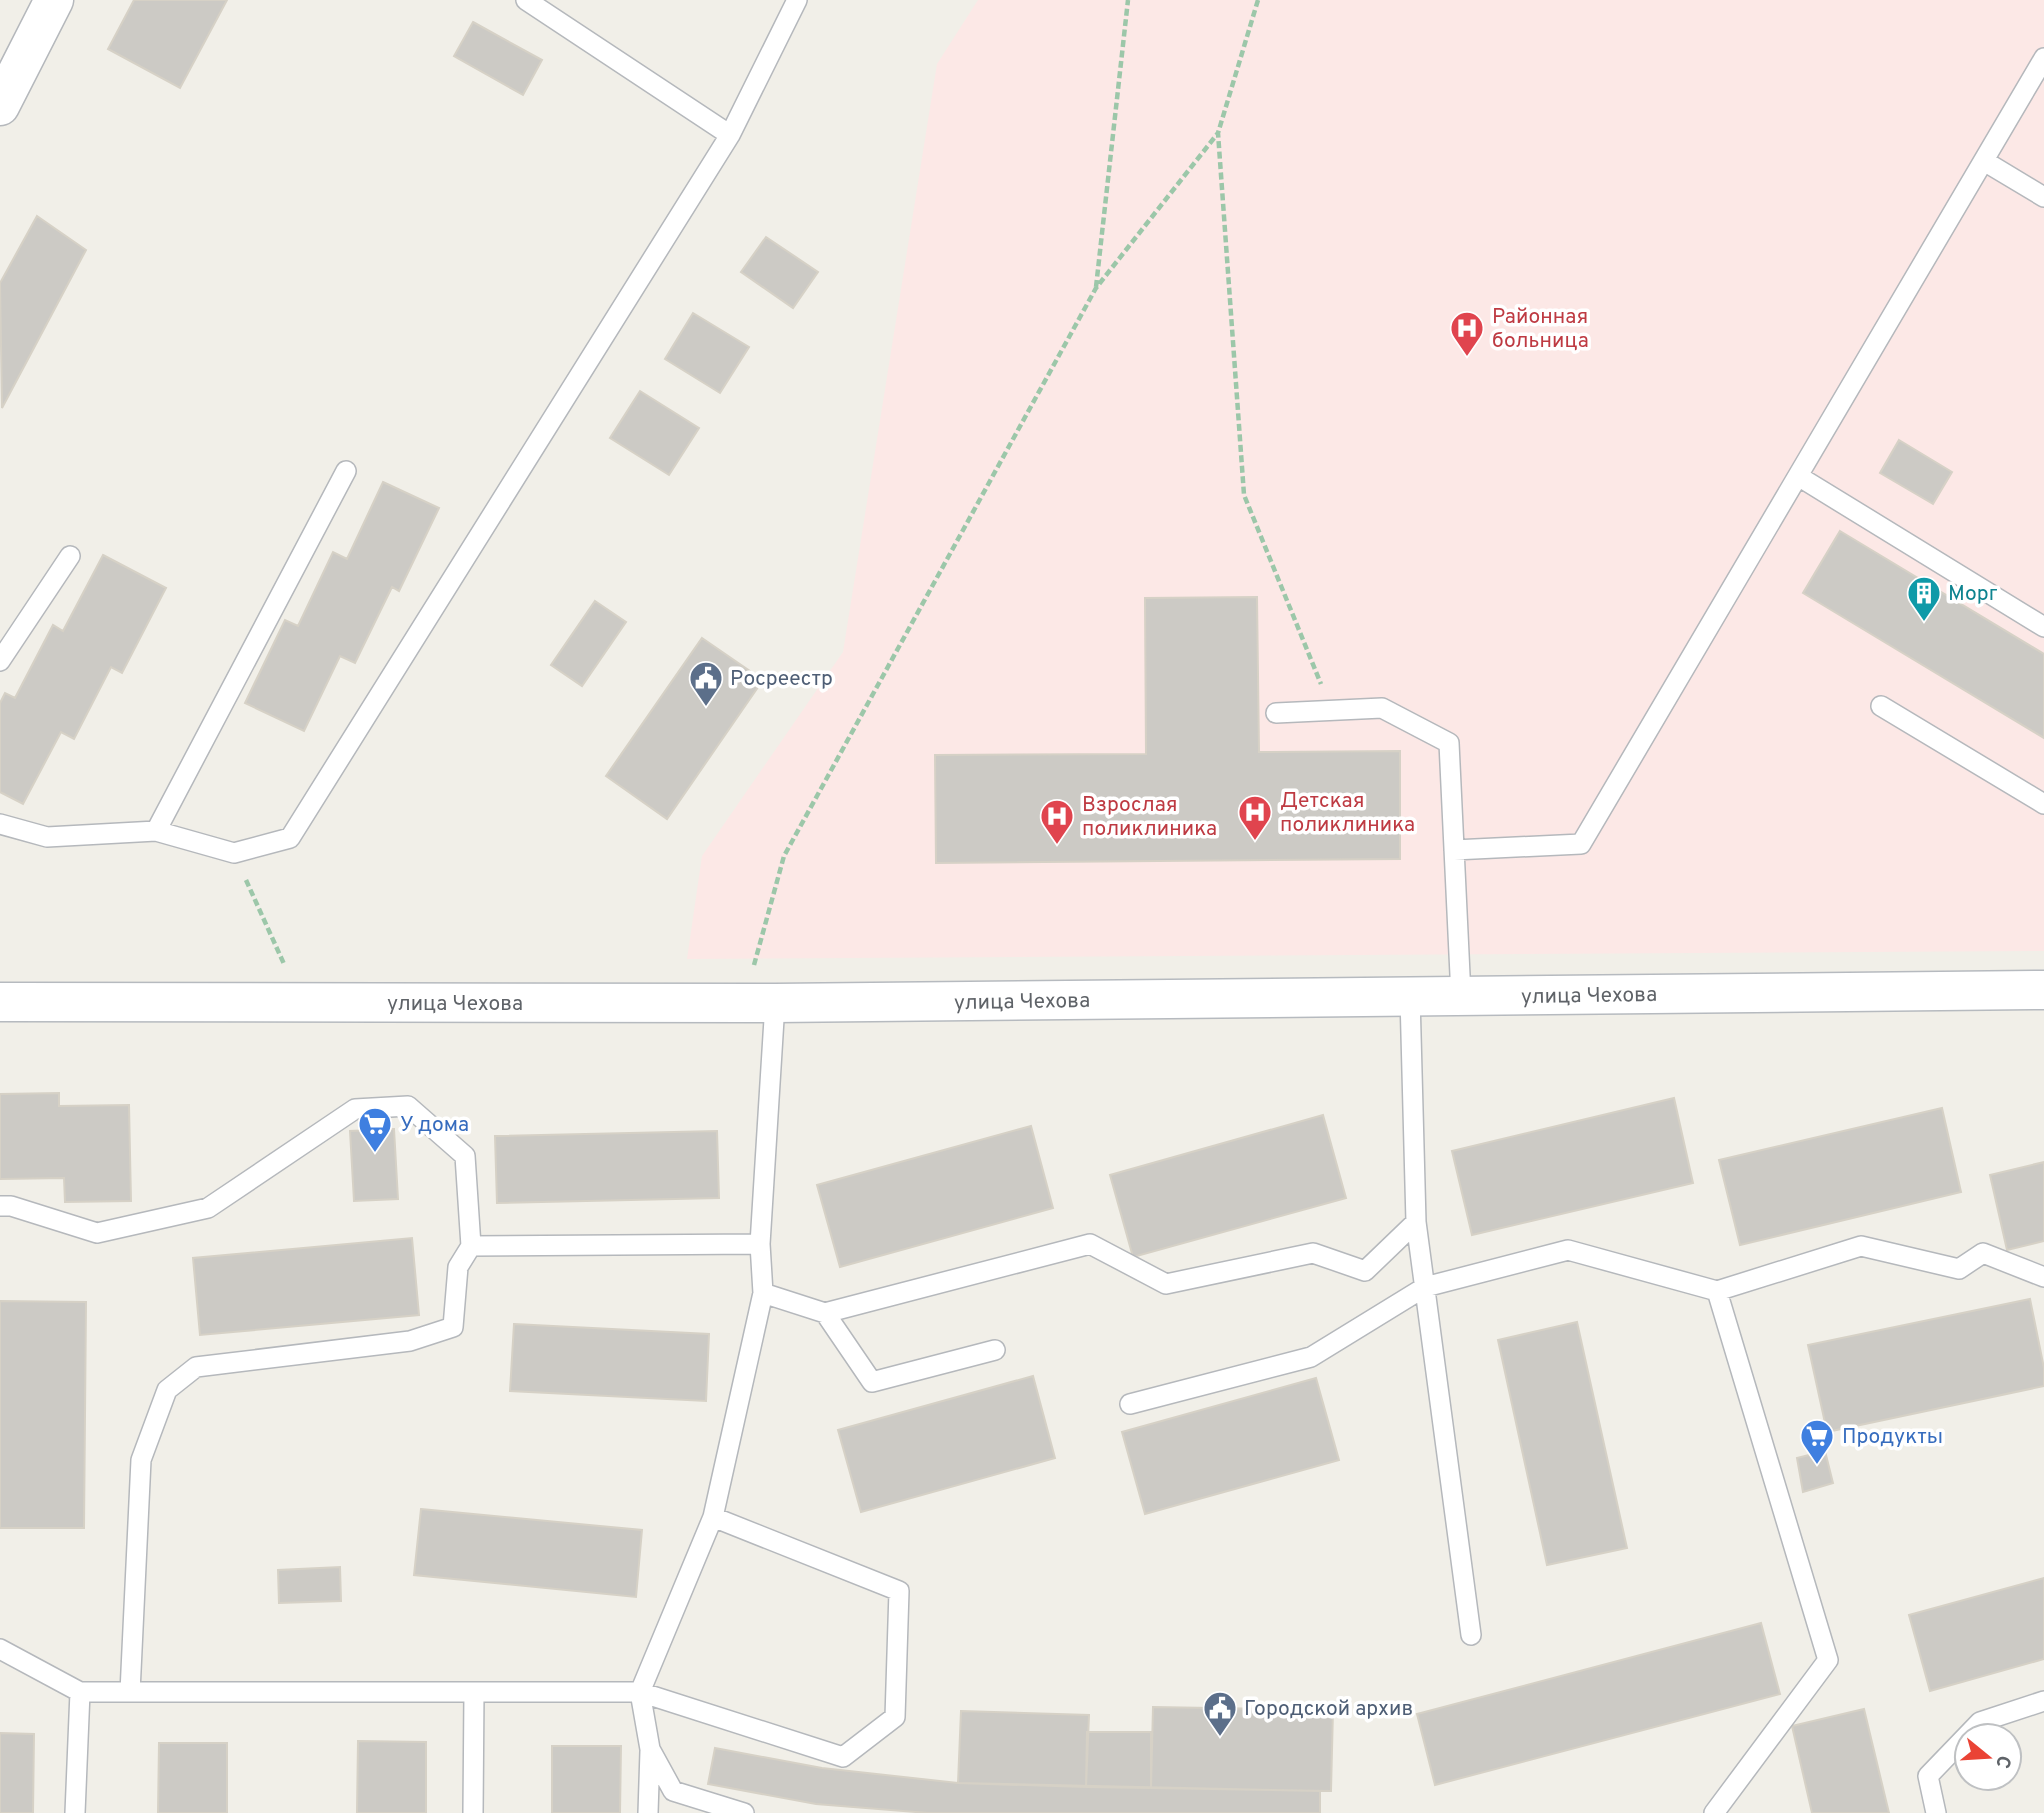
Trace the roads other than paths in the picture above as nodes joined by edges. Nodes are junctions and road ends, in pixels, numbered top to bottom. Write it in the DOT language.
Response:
graph roads {
  1 [pos="54,0"];
  2 [pos="526,0"];
  3 [pos="797,0"];
  4 [pos="2044,58"];
  5 [pos="0,106"];
  6 [pos="730,135"];
  7 [pos="1984,160"];
  8 [pos="2044,197"];
  9 [pos="346,471"];
  10 [pos="1798,477"];
  11 [pos="70,556"];
  12 [pos="2044,627"];
  13 [pos="0,662"];
  14 [pos="1881,706"];
  15 [pos="1276,713"];
  16 [pos="2044,804"];
  17 [pos="0,824"];
  18 [pos="156,831"];
  19 [pos="1454,850"];
  20 [pos="2044,990"];
  21 [pos="1461,996"];
  22 [pos="1410,997"];
  23 [pos="0,1002"];
  24 [pos="759,1003"];
  25 [pos="0,1206"];
  26 [pos="1416,1222"];
  27 [pos="760,1244"];
  28 [pos="471,1246"];
  29 [pos="2044,1277"];
  30 [pos="1425,1287"];
  31 [pos="1717,1291"];
  32 [pos="763,1293"];
  33 [pos="825,1313"];
  34 [pos="995,1350"];
  35 [pos="1130,1404"];
  36 [pos="713,1517"];
  37 [pos="1471,1635"];
  38 [pos="0,1649"];
  39 [pos="80,1692"];
  40 [pos="130,1692"];
  41 [pos="474,1692"];
  42 [pos="640,1692"];
  43 [pos="2044,1701"];
  44 [pos="650,1749"];
  45 [pos="75,1813"];
  46 [pos="473,1813"];
  47 [pos="648,1813"];
  48 [pos="744,1813"];
  49 [pos="1714,1813"];
  50 [pos="1936,1813"];
  1 -- 5 [label="street"];
  2 -- 6 [label="lane"];
  3 -- 6 [label="lane"];
  4 -- 7 [label="lane"];
  6 -- 18 [label="lane"];
  7 -- 8 [label="lane"];
  7 -- 10 [label="lane"];
  9 -- 18 [label="lane"];
  10 -- 12 [label="lane"];
  10 -- 19 [label="lane"];
  11 -- 13 [label="lane"];
  14 -- 16 [label="lane"];
  15 -- 19 [label="lane"];
  17 -- 18 [label="lane"];
  19 -- 21 [label="lane"];
  20 -- 21 [label="street, улица Чехова"];
  21 -- 22 [label="street, улица Чехова"];
  22 -- 24 [label="street, улица Чехова"];
  22 -- 26 [label="lane"];
  23 -- 24 [label="street, улица Чехова"];
  24 -- 27 [label="lane"];
  25 -- 28 [label="lane"];
  26 -- 30 [label="lane"];
  26 -- 33 [label="lane"];
  27 -- 28 [label="lane"];
  27 -- 32 [label="lane"];
  28 -- 40 [label="lane"];
  29 -- 31 [label="lane"];
  30 -- 31 [label="lane"];
  30 -- 35 [label="lane"];
  30 -- 37 [label="lane"];
  31 -- 49 [label="lane"];
  32 -- 33 [label="lane"];
  32 -- 36 [label="lane"];
  33 -- 34 [label="lane"];
  36 -- 42 [label="lane"];
  36 -- 42 [label="lane"];
  38 -- 39 [label="lane"];
  39 -- 40 [label="lane"];
  39 -- 45 [label="lane"];
  40 -- 41 [label="lane"];
  41 -- 42 [label="lane"];
  41 -- 46 [label="lane"];
  42 -- 44 [label="lane"];
  43 -- 50 [label="lane"];
  44 -- 47 [label="lane"];
  44 -- 48 [label="lane"];
}
